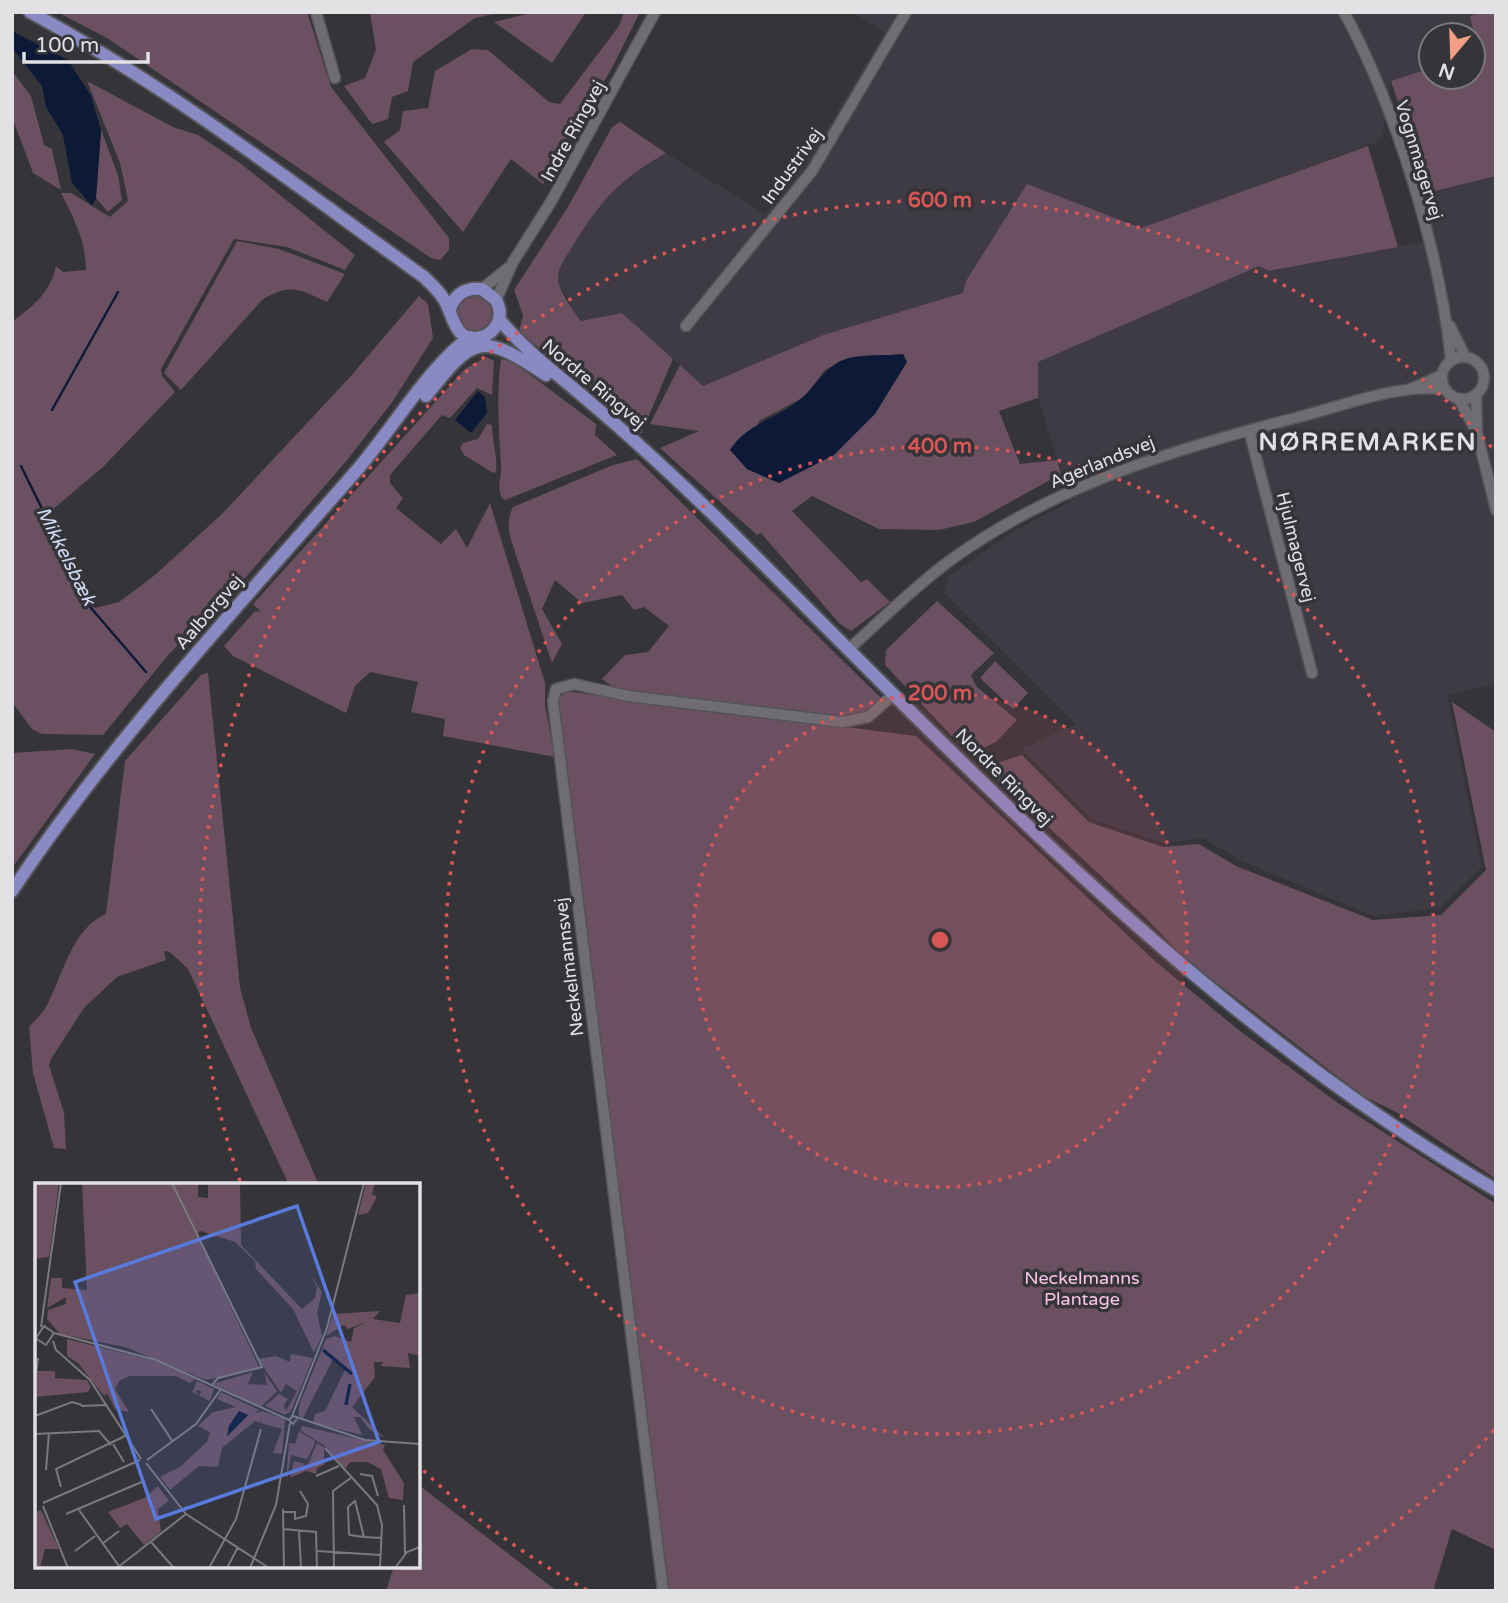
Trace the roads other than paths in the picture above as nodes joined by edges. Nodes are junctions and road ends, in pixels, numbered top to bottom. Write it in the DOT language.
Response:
graph roads {
  1 [pos="30,12"];
  2 [pos="316,12"];
  3 [pos="655,12"];
  4 [pos="905,12"];
  5 [pos="1344,12"];
  6 [pos="335,78"];
  7 [pos="513,262"];
  8 [pos="424,278"];
  9 [pos="482,289"];
  10 [pos="462,291"];
  11 [pos="496,300"];
  12 [pos="450,309"];
  13 [pos="499,319"];
  14 [pos="1448,322"];
  15 [pos="453,325"];
  16 [pos="686,326"];
  17 [pos="488,334"];
  18 [pos="470,337"];
  19 [pos="522,347"];
  20 [pos="1465,356"];
  21 [pos="1451,360"];
  22 [pos="440,363"];
  23 [pos="1484,373"];
  24 [pos="1496,373"];
  25 [pos="1441,375"];
  26 [pos="1496,385"];
  27 [pos="1445,389"];
  28 [pos="1409,390"];
  29 [pos="1479,391"];
  30 [pos="1459,399"];
  31 [pos="604,414"];
  32 [pos="1250,429"];
  33 [pos="1477,433"];
  34 [pos="374,450"];
  35 [pos="1496,510"];
  36 [pos="849,649"];
  37 [pos="1312,673"];
  38 [pos="894,694"];
  39 [pos="12,891"];
  40 [pos="1496,1190"];
  41 [pos="663,1591"];
  1 -- 8 [label="main road"];
  2 -- 6 [label="street"];
  3 -- 7 [label="street, Indre Ringvej"];
  4 -- 16 [label="street, Industrivej"];
  5 -- 14 [label="street, Vognmagervej"];
  7 -- 9 [label="street, Indre Ringvej"];
  7 -- 11 [label="street, Indre Ringvej"];
  8 -- 10 [label="main road"];
  8 -- 12 [label="main road"];
  9 -- 10 [label="main road"];
  9 -- 11 [label="main road"];
  10 -- 12 [label="main road"];
  11 -- 13 [label="main road"];
  12 -- 15 [label="main road"];
  13 -- 17 [label="main road"];
  13 -- 19 [label="main road, Nordre Ringvej"];
  14 -- 20 [label="street, Vognmagervej"];
  14 -- 21 [label="street, Vognmagervej"];
  15 -- 18 [label="main road"];
  15 -- 22 [label="main road, Aalborgvej"];
  17 -- 18 [label="main road"];
  17 -- 19 [label="main road, Nordre Ringvej"];
  18 -- 22 [label="main road, Aalborgvej"];
  19 -- 31 [label="main road, Nordre Ringvej"];
  20 -- 21 [label="street"];
  20 -- 23 [label="street"];
  21 -- 25 [label="street"];
  22 -- 34 [label="main road, Aalborgvej"];
  23 -- 24 [label="street"];
  23 -- 29 [label="street"];
  25 -- 27 [label="street"];
  25 -- 28 [label="street, Agerlandsvej"];
  26 -- 29 [label="street"];
  27 -- 28 [label="street, Agerlandsvej"];
  27 -- 30 [label="street"];
  28 -- 32 [label="street, Agerlandsvej"];
  29 -- 30 [label="street"];
  29 -- 33 [label="street"];
  30 -- 33 [label="street"];
  31 -- 34 [label="main road"];
  31 -- 36 [label="main road, Nordre Ringvej"];
  32 -- 36 [label="street, Agerlandsvej"];
  32 -- 37 [label="street, Hjulmagervej"];
  33 -- 35 [label="street"];
  34 -- 39 [label="main road, Aalborgvej"];
  36 -- 38 [label="main road, Nordre Ringvej"];
  38 -- 40 [label="main road, Nordre Ringvej"];
  38 -- 41 [label="street, Neckelmannsvej"];
}
